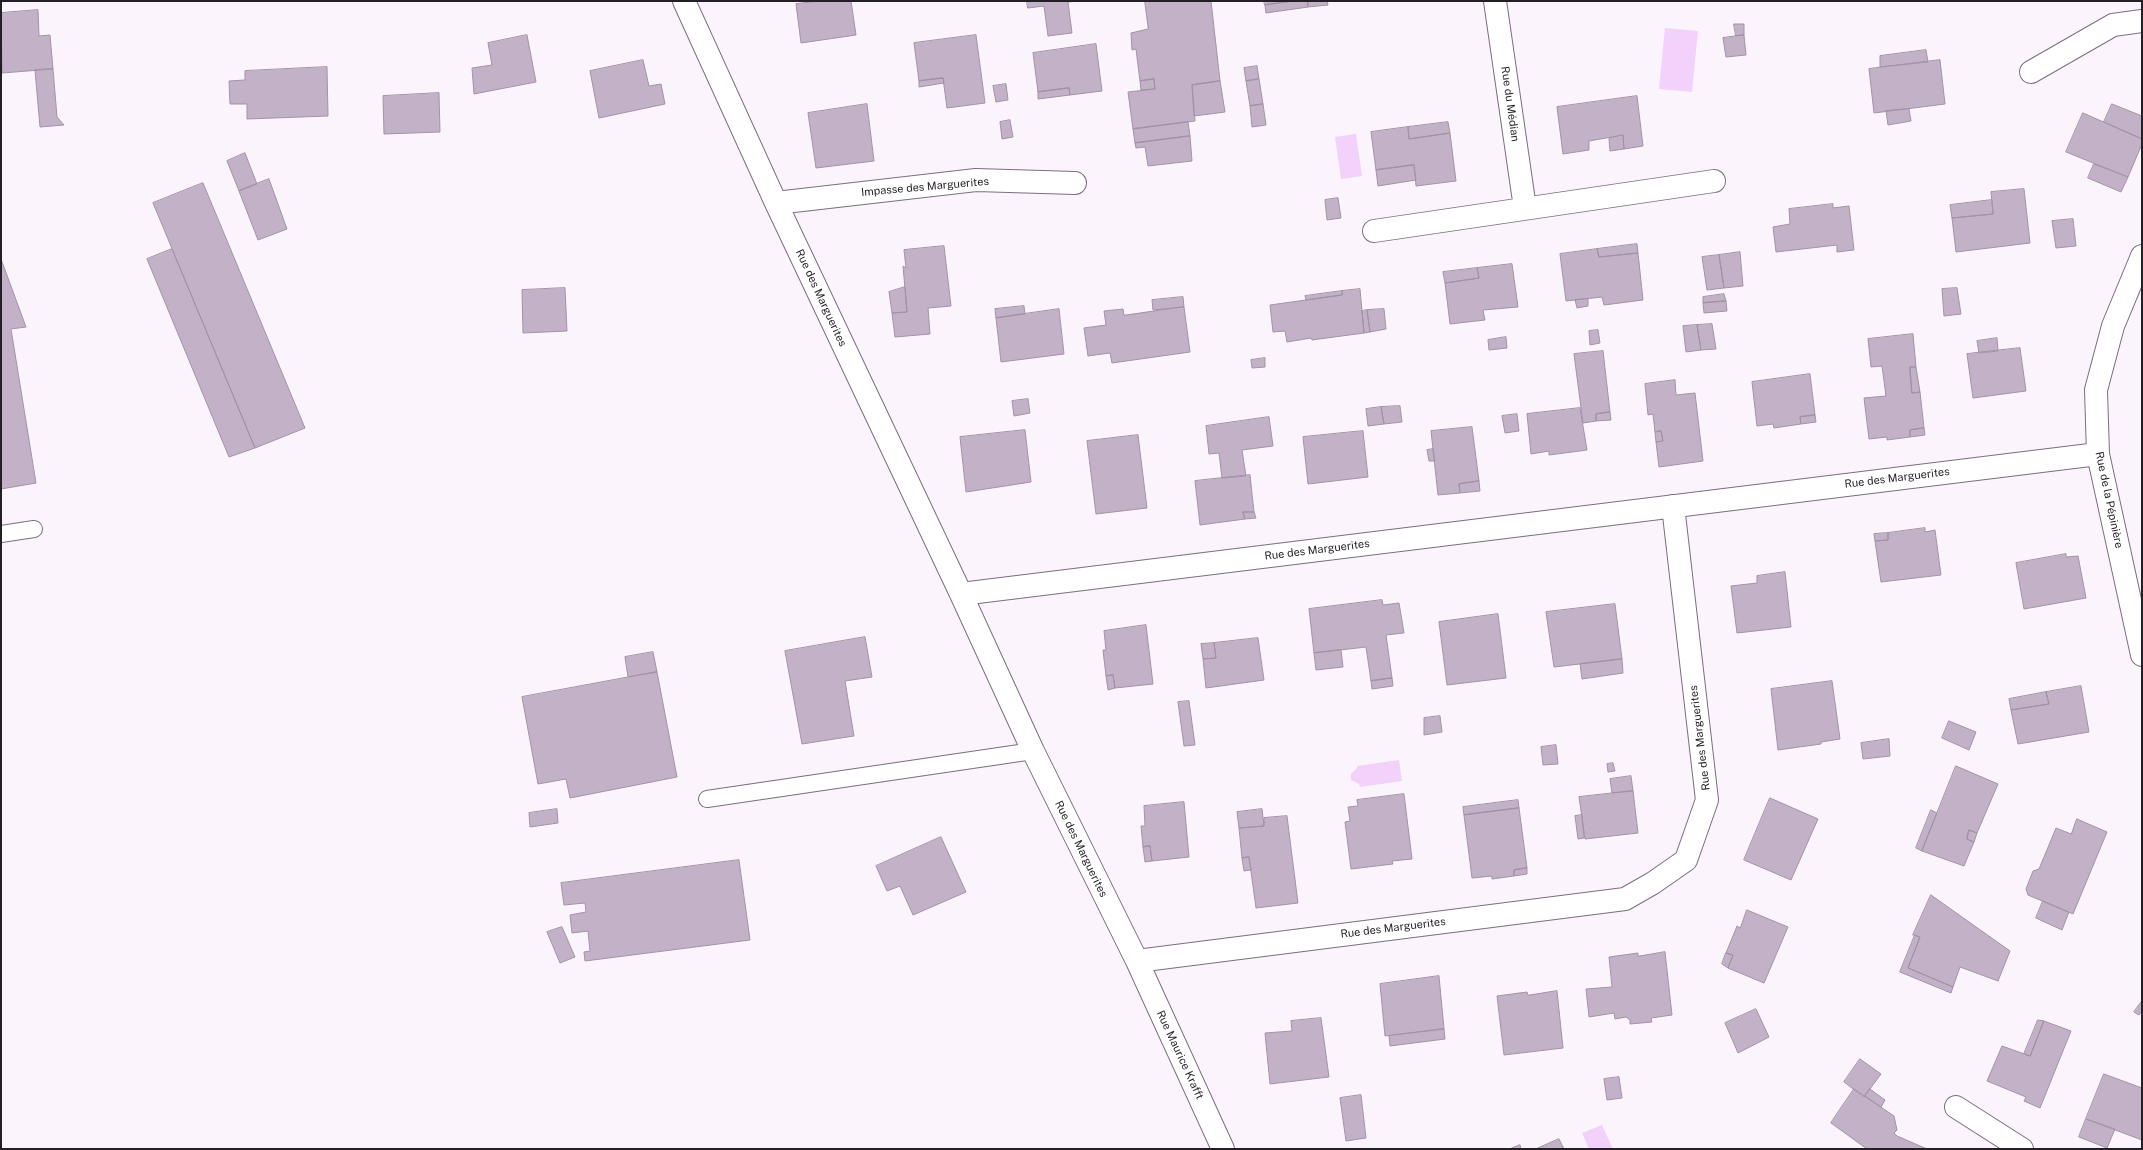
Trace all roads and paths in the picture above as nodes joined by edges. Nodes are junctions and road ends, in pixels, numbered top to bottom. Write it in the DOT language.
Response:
graph roads {
  1 [pos="684,1"];
  2 [pos="1495,1"];
  3 [pos="2142,21"];
  4 [pos="2031,72"];
  5 [pos="1714,181"];
  6 [pos="1075,183"];
  7 [pos="776,203"];
  8 [pos="1525,208"];
  9 [pos="1374,231"];
  10 [pos="2142,256"];
  11 [pos="2098,454"];
  12 [pos="1673,506"];
  13 [pos="34,530"];
  14 [pos="1,534"];
  15 [pos="961,594"];
  16 [pos="2142,655"];
  17 [pos="1033,751"];
  18 [pos="707,799"];
  19 [pos="1137,961"];
  20 [pos="1956,1107"];
  21 [pos="1223,1149"];
  22 [pos="2022,1149"];
  1 -- 7 [label="street, Rue des Marguerites"];
  2 -- 8 [label="street, Rue du Médian"];
  3 -- 4 [label="street"];
  5 -- 8 [label="street"];
  6 -- 7 [label="street, Impasse des Marguerites"];
  7 -- 15 [label="street, Rue des Marguerites"];
  8 -- 9 [label="street"];
  10 -- 11 [label="street, Rue de la Pépinière"];
  11 -- 12 [label="street, Rue des Marguerites"];
  11 -- 16 [label="street, Rue de la Pépinière"];
  12 -- 15 [label="street, Rue des Marguerites"];
  12 -- 19 [label="street, Rue des Marguerites"];
  13 -- 14 [label="lane"];
  15 -- 17 [label="street, Rue des Marguerites"];
  17 -- 18 [label="lane"];
  17 -- 19 [label="street, Rue des Marguerites"];
  19 -- 21 [label="street, Rue Maurice Krafft"];
  20 -- 22 [label="street"];
}
